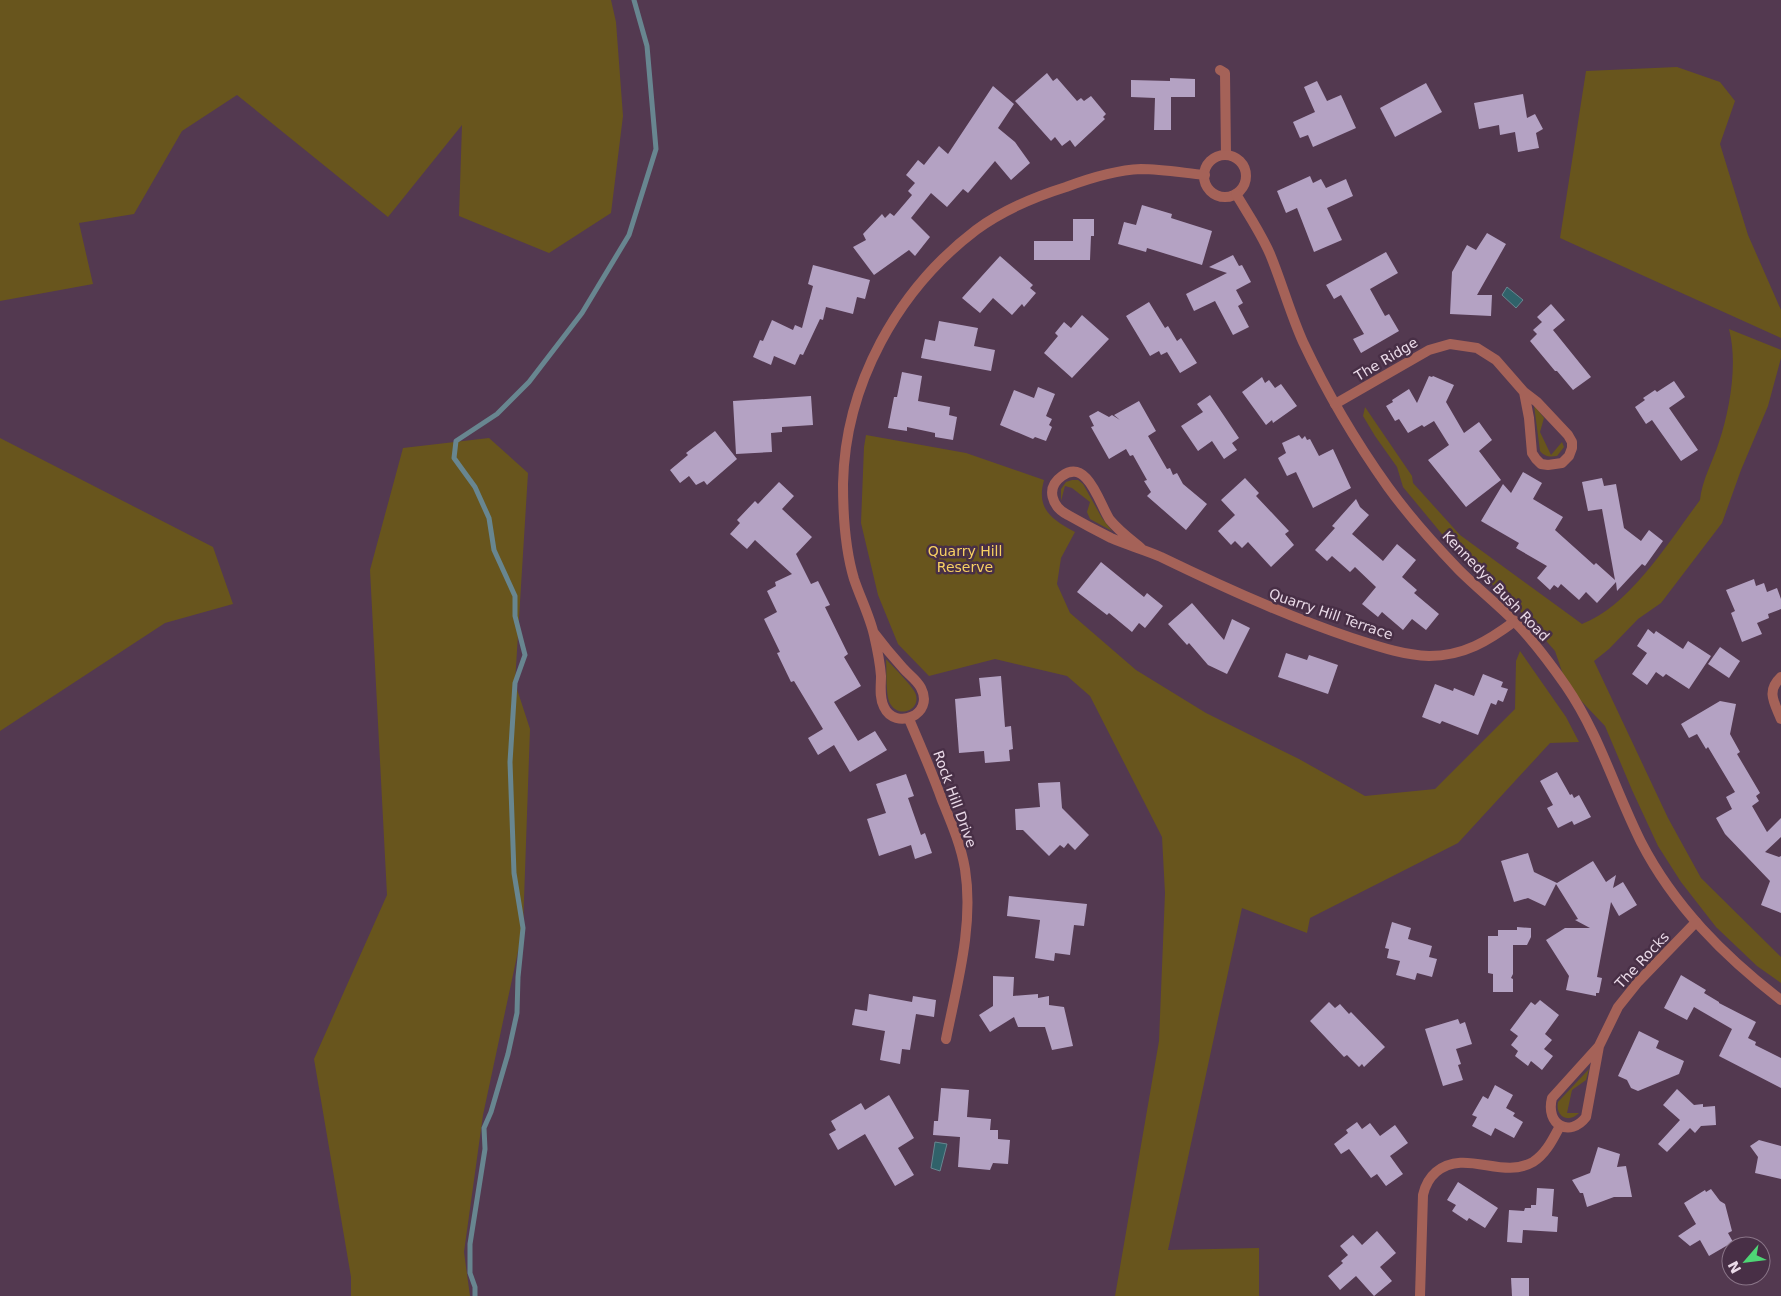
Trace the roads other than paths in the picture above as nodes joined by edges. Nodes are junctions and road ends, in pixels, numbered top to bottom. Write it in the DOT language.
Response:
graph roads {
  1 [pos="1220,70"];
  2 [pos="1226,155"];
  3 [pos="1204,175"];
  4 [pos="1236,194"];
  5 [pos="1524,392"];
  6 [pos="1335,404"];
  7 [pos="1141,548"];
  8 [pos="1514,621"];
  9 [pos="874,633"];
  10 [pos="1781,677"];
  11 [pos="909,718"];
  12 [pos="1781,719"];
  13 [pos="1696,922"];
  14 [pos="1781,1000"];
  15 [pos="946,1039"];
  16 [pos="1599,1046"];
  17 [pos="1560,1126"];
  18 [pos="1420,1296"];
  1 -- 2 [label="street"];
  2 -- 3 [label="street"];
  2 -- 4 [label="street"];
  3 -- 4 [label="street"];
  3 -- 9 [label="street"];
  4 -- 6 [label="street, Kennedys Bush Road"];
  5 -- 5 [label="street, The Ridge"];
  5 -- 6 [label="street, The Ridge"];
  6 -- 8 [label="street, Kennedys Bush Road"];
  7 -- 7 [label="street, Quarry Hill Terrace"];
  7 -- 8 [label="street, Quarry Hill Terrace"];
  8 -- 13 [label="street, Kennedys Bush Road"];
  9 -- 11 [label="street"];
  9 -- 11 [label="street"];
  10 -- 12 [label="street"];
  11 -- 15 [label="street, Rock Hill Drive"];
  13 -- 14 [label="street, Kennedys Bush Road"];
  13 -- 16 [label="street, The Rocks"];
  16 -- 17 [label="street, The Rocks"];
  16 -- 17 [label="street, The Rocks"];
  17 -- 18 [label="street"];
}
